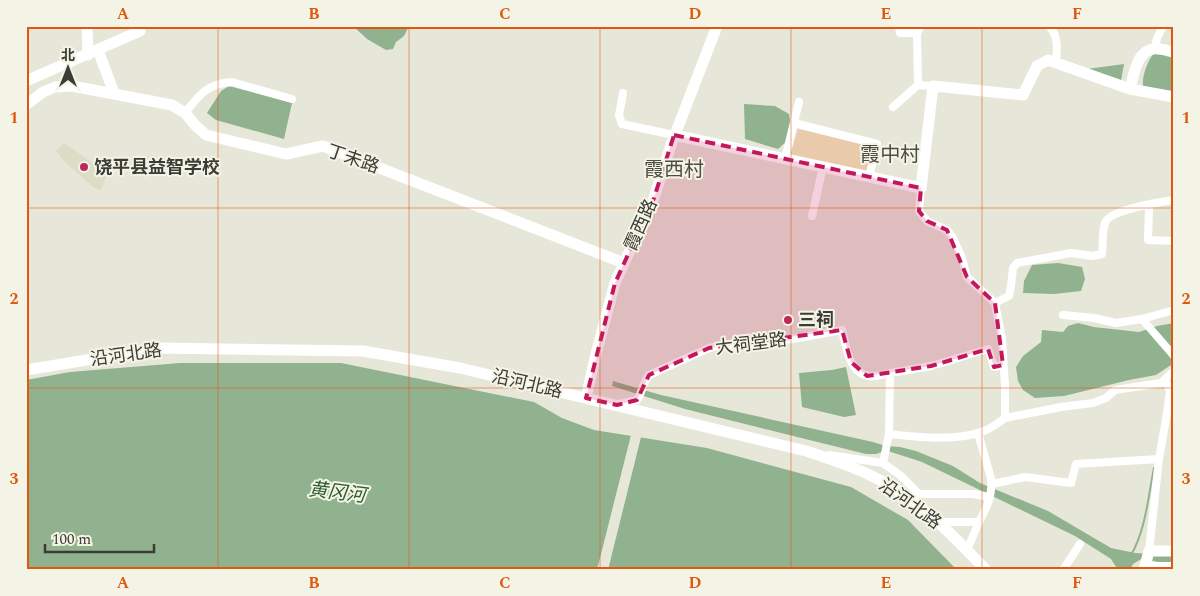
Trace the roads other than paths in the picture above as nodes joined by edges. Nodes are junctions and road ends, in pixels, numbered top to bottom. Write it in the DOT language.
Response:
graph roads {
  1 [pos="87,26"];
  2 [pos="717,26"];
  3 [pos="899,26"];
  4 [pos="1049,26"];
  5 [pos="1163,26"];
  6 [pos="141,29"];
  7 [pos="919,30"];
  8 [pos="128,31"];
  9 [pos="1155,49"];
  10 [pos="93,52"];
  11 [pos="1174,52"];
  12 [pos="1056,63"];
  13 [pos="26,81"];
  14 [pos="918,85"];
  15 [pos="933,86"];
  16 [pos="1130,89"];
  17 [pos="114,93"];
  18 [pos="623,93"];
  19 [pos="1174,97"];
  20 [pos="292,99"];
  21 [pos="799,102"];
  22 [pos="26,105"];
  23 [pos="893,107"];
  24 [pos="186,113"];
  25 [pos="794,124"];
  26 [pos="674,135"];
  27 [pos="785,159"];
  28 [pos="823,167"];
  29 [pos="869,177"];
  30 [pos="921,188"];
  31 [pos="1174,200"];
  32 [pos="1149,205"];
  33 [pos="812,216"];
  34 [pos="1174,240"];
  35 [pos="624,263"];
  36 [pos="995,303"];
  37 [pos="1174,310"];
  38 [pos="1063,315"];
  39 [pos="1142,320"];
  40 [pos="1174,356"];
  41 [pos="1003,365"];
  42 [pos="26,370"];
  43 [pos="1174,371"];
  44 [pos="890,373"];
  45 [pos="1165,380"];
  46 [pos="586,398"];
  47 [pos="617,405"];
  48 [pos="1004,418"];
  49 [pos="978,433"];
  50 [pos="889,434"];
  51 [pos="806,451"];
  52 [pos="1159,459"];
  53 [pos="883,463"];
  54 [pos="992,485"];
  55 [pos="990,496"];
  56 [pos="938,522"];
  57 [pos="979,522"];
  58 [pos="1080,544"];
  59 [pos="967,550"];
  60 [pos="1150,551"];
  61 [pos="1174,551"];
  62 [pos="1144,568"];
  63 [pos="1174,568"];
  64 [pos="986,570"];
  65 [pos="1063,570"];
  1 -- 10 [label="street"];
  2 -- 26 [label="street, 霞西路"];
  3 -- 7 [label="street"];
  4 -- 12 [label="street"];
  5 -- 9 [label="street"];
  6 -- 8 [label="street"];
  7 -- 14 [label="street"];
  8 -- 10 [label="street"];
  9 -- 11 [label="street"];
  9 -- 16 [label="street"];
  10 -- 13 [label="street"];
  10 -- 17 [label="street"];
  12 -- 15 [label="street"];
  12 -- 16 [label="street"];
  14 -- 15 [label="street"];
  14 -- 23 [label="street"];
  15 -- 30 [label="street"];
  16 -- 19 [label="street"];
  17 -- 22 [label="street, 丁未路"];
  17 -- 24 [label="street, 丁未路"];
  18 -- 26 [label="street"];
  20 -- 24 [label="street"];
  21 -- 25 [label="street"];
  24 -- 35 [label="street, 丁未路"];
  25 -- 27 [label="street"];
  25 -- 29 [label="street"];
  26 -- 27 [label="street"];
  26 -- 35 [label="street, 霞西路"];
  27 -- 28 [label="street"];
  28 -- 29 [label="street"];
  28 -- 33 [label="street"];
  29 -- 30 [label="street"];
  30 -- 36 [label="street"];
  31 -- 32 [label="street"];
  32 -- 34 [label="street"];
  32 -- 36 [label="street"];
  35 -- 46 [label="street, 霞西路"];
  36 -- 41 [label="street"];
  37 -- 39 [label="street"];
  38 -- 39 [label="street"];
  39 -- 40 [label="street"];
  41 -- 44 [label="street"];
  41 -- 48 [label="street"];
  42 -- 46 [label="street, 沿河北路"];
  43 -- 45 [label="street"];
  44 -- 47 [label="street, 大祠堂路"];
  44 -- 50 [label="street"];
  45 -- 48 [label="street"];
  45 -- 52 [label="street"];
  46 -- 47 [label="street, 沿河北路"];
  47 -- 51 [label="street, 沿河北路"];
  48 -- 49 [label="street"];
  49 -- 50 [label="street"];
  49 -- 54 [label="street"];
  50 -- 53 [label="street"];
  51 -- 53 [label="street"];
  51 -- 56 [label="street, 沿河北路"];
  52 -- 54 [label="street"];
  52 -- 60 [label="street"];
  53 -- 55 [label="street"];
  54 -- 55 [label="street"];
  55 -- 57 [label="street"];
  56 -- 57 [label="street"];
  56 -- 59 [label="street, 沿河北路"];
  57 -- 59 [label="street"];
  58 -- 65 [label="street"];
  59 -- 64 [label="street, 沿河北路"];
  60 -- 61 [label="street"];
  60 -- 62 [label="street"];
  62 -- 63 [label="street"];
}
